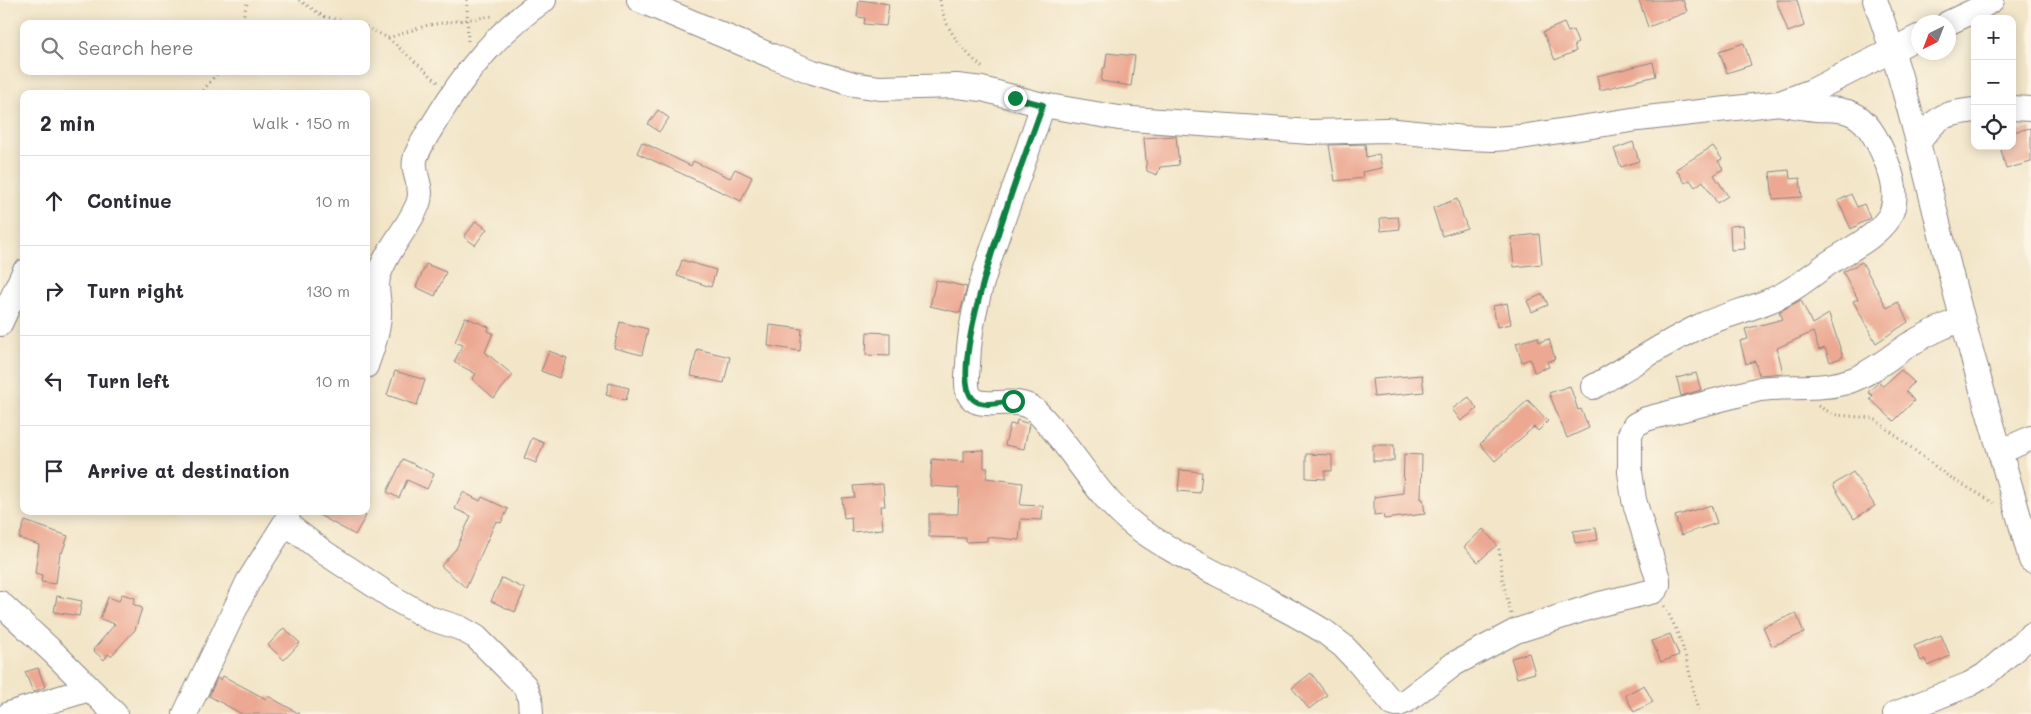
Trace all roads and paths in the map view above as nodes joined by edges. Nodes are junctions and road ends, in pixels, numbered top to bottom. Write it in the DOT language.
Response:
graph roads {
  1 [pos="248,0"];
  2 [pos="299,0"];
  3 [pos="467,0"];
  4 [pos="544,0"];
  5 [pos="638,0"];
  6 [pos="940,0"];
  7 [pos="1875,0"];
  8 [pos="1992,0"];
  9 [pos="466,19"];
  10 [pos="1956,19"];
  11 [pos="242,20"];
  12 [pos="338,20"];
  13 [pos="370,29"];
  14 [pos="388,38"];
  15 [pos="1911,41"];
  16 [pos="1893,50"];
  17 [pos="470,68"];
  18 [pos="987,71"];
  19 [pos="216,75"];
  20 [pos="203,90"];
  21 [pos="451,96"];
  22 [pos="1780,104"];
  23 [pos="1043,105"];
  24 [pos="2016,108"];
  25 [pos="2031,109"];
  26 [pos="1971,110"];
  27 [pos="1918,143"];
  28 [pos="20,281"];
  29 [pos="1962,319"];
  30 [pos="0,324"];
  31 [pos="370,355"];
  32 [pos="1593,387"];
  33 [pos="1795,387"];
  34 [pos="2031,438"];
  35 [pos="2000,452"];
  36 [pos="288,516"];
  37 [pos="2022,519"];
  38 [pos="1499,550"];
  39 [pos="2031,560"];
  40 [pos="1654,591"];
  41 [pos="0,603"];
  42 [pos="1516,631"];
  43 [pos="2031,635"];
  44 [pos="89,689"];
  45 [pos="9,714"];
  46 [pos="115,714"];
  47 [pos="185,714"];
  48 [pos="531,714"];
  49 [pos="1698,714"];
  50 [pos="1895,714"];
  1 -- 11 [label="path"];
  2 -- 12 [label="path"];
  3 -- 9 [label="path"];
  4 -- 17 [label="street"];
  5 -- 23 [label="street"];
  6 -- 18 [label="path"];
  7 -- 16 [label="street"];
  8 -- 10 [label="street"];
  9 -- 14 [label="path"];
  9 -- 17 [label="path"];
  13 -- 14 [label="path"];
  14 -- 21 [label="path"];
  15 -- 16 [label="street"];
  16 -- 22 [label="street"];
  16 -- 27 [label="street"];
  17 -- 21 [label="street"];
  19 -- 20 [label="path"];
  21 -- 31 [label="street"];
  22 -- 23 [label="street"];
  22 -- 32 [label="street"];
  23 -- 42 [label="street"];
  24 -- 25 [label="street"];
  26 -- 27 [label="street"];
  27 -- 29 [label="street"];
  28 -- 30 [label="street"];
  29 -- 33 [label="street"];
  29 -- 35 [label="street"];
  33 -- 37 [label="path"];
  33 -- 40 [label="street"];
  34 -- 35 [label="street"];
  35 -- 37 [label="street"];
  36 -- 47 [label="street"];
  36 -- 48 [label="street"];
  37 -- 39 [label="street"];
  38 -- 42 [label="path"];
  40 -- 42 [label="street"];
  40 -- 49 [label="path"];
  41 -- 44 [label="street"];
  43 -- 50 [label="street"];
  44 -- 45 [label="street"];
  44 -- 46 [label="street"];
}
